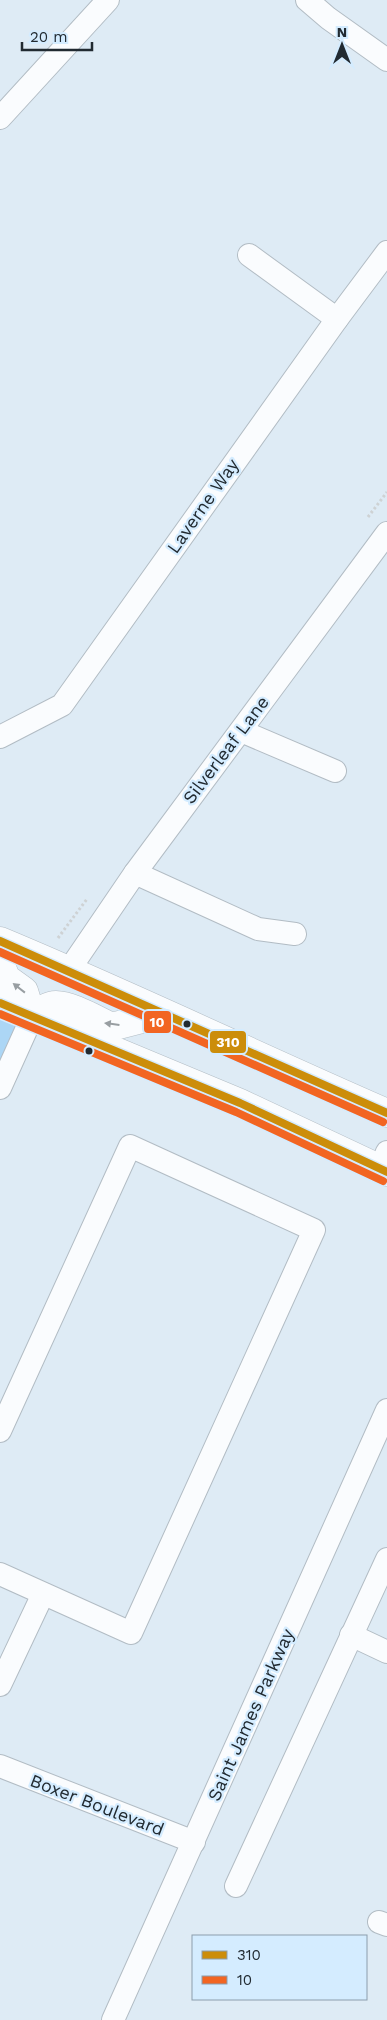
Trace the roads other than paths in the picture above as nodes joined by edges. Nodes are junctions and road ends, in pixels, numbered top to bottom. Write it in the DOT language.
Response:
graph roads {
  1 [pos="108,0"];
  2 [pos="307,0"];
  3 [pos="387,60"];
  4 [pos="0,118"];
  5 [pos="387,252"];
  6 [pos="249,255"];
  7 [pos="337,319"];
  8 [pos="387,533"];
  9 [pos="241,731"];
  10 [pos="0,737"];
  11 [pos="335,771"];
  12 [pos="135,873"];
  13 [pos="295,934"];
  14 [pos="0,941"];
  15 [pos="0,963"];
  16 [pos="69,970"];
  17 [pos="0,1003"];
  18 [pos="32,1017"];
  19 [pos="177,1019"];
  20 [pos="0,1088"];
  21 [pos="387,1113"];
  22 [pos="385,1164"];
  23 [pos="387,1410"];
  24 [pos="0,1431"];
  25 [pos="387,1559"];
  26 [pos="0,1574"];
  27 [pos="43,1594"];
  28 [pos="351,1635"];
  29 [pos="387,1652"];
  30 [pos="0,1684"];
  31 [pos="0,1766"];
  32 [pos="194,1842"];
  33 [pos="236,1886"];
  34 [pos="113,2020"];
  1 -- 4 [label="street"];
  2 -- 3 [label="street"];
  5 -- 7 [label="street, Laverne Way"];
  6 -- 7 [label="street"];
  7 -- 10 [label="street, Laverne Way"];
  8 -- 9 [label="street, Silverleaf Lane"];
  9 -- 11 [label="street"];
  9 -- 12 [label="street, Silverleaf Lane"];
  12 -- 13 [label="street"];
  12 -- 16 [label="street, Silverleaf Lane"];
  14 -- 16 [label="main road"];
  18 -- 15 [label="main road, one-way"];
  16 -- 19 [label="main road"];
  17 -- 18 [label="main road"];
  19 -- 18 [label="main road, one-way"];
  18 -- 20 [label="street"];
  18 -- 22 [label="main road"];
  19 -- 21 [label="main road"];
  23 -- 32 [label="street, Saint James Parkway"];
  24 -- 27 [label="street"];
  25 -- 28 [label="street"];
  26 -- 27 [label="street"];
  27 -- 30 [label="street"];
  28 -- 29 [label="street"];
  28 -- 33 [label="street"];
  31 -- 32 [label="street, Boxer Boulevard"];
  32 -- 34 [label="street, Saint James Parkway"];
}
